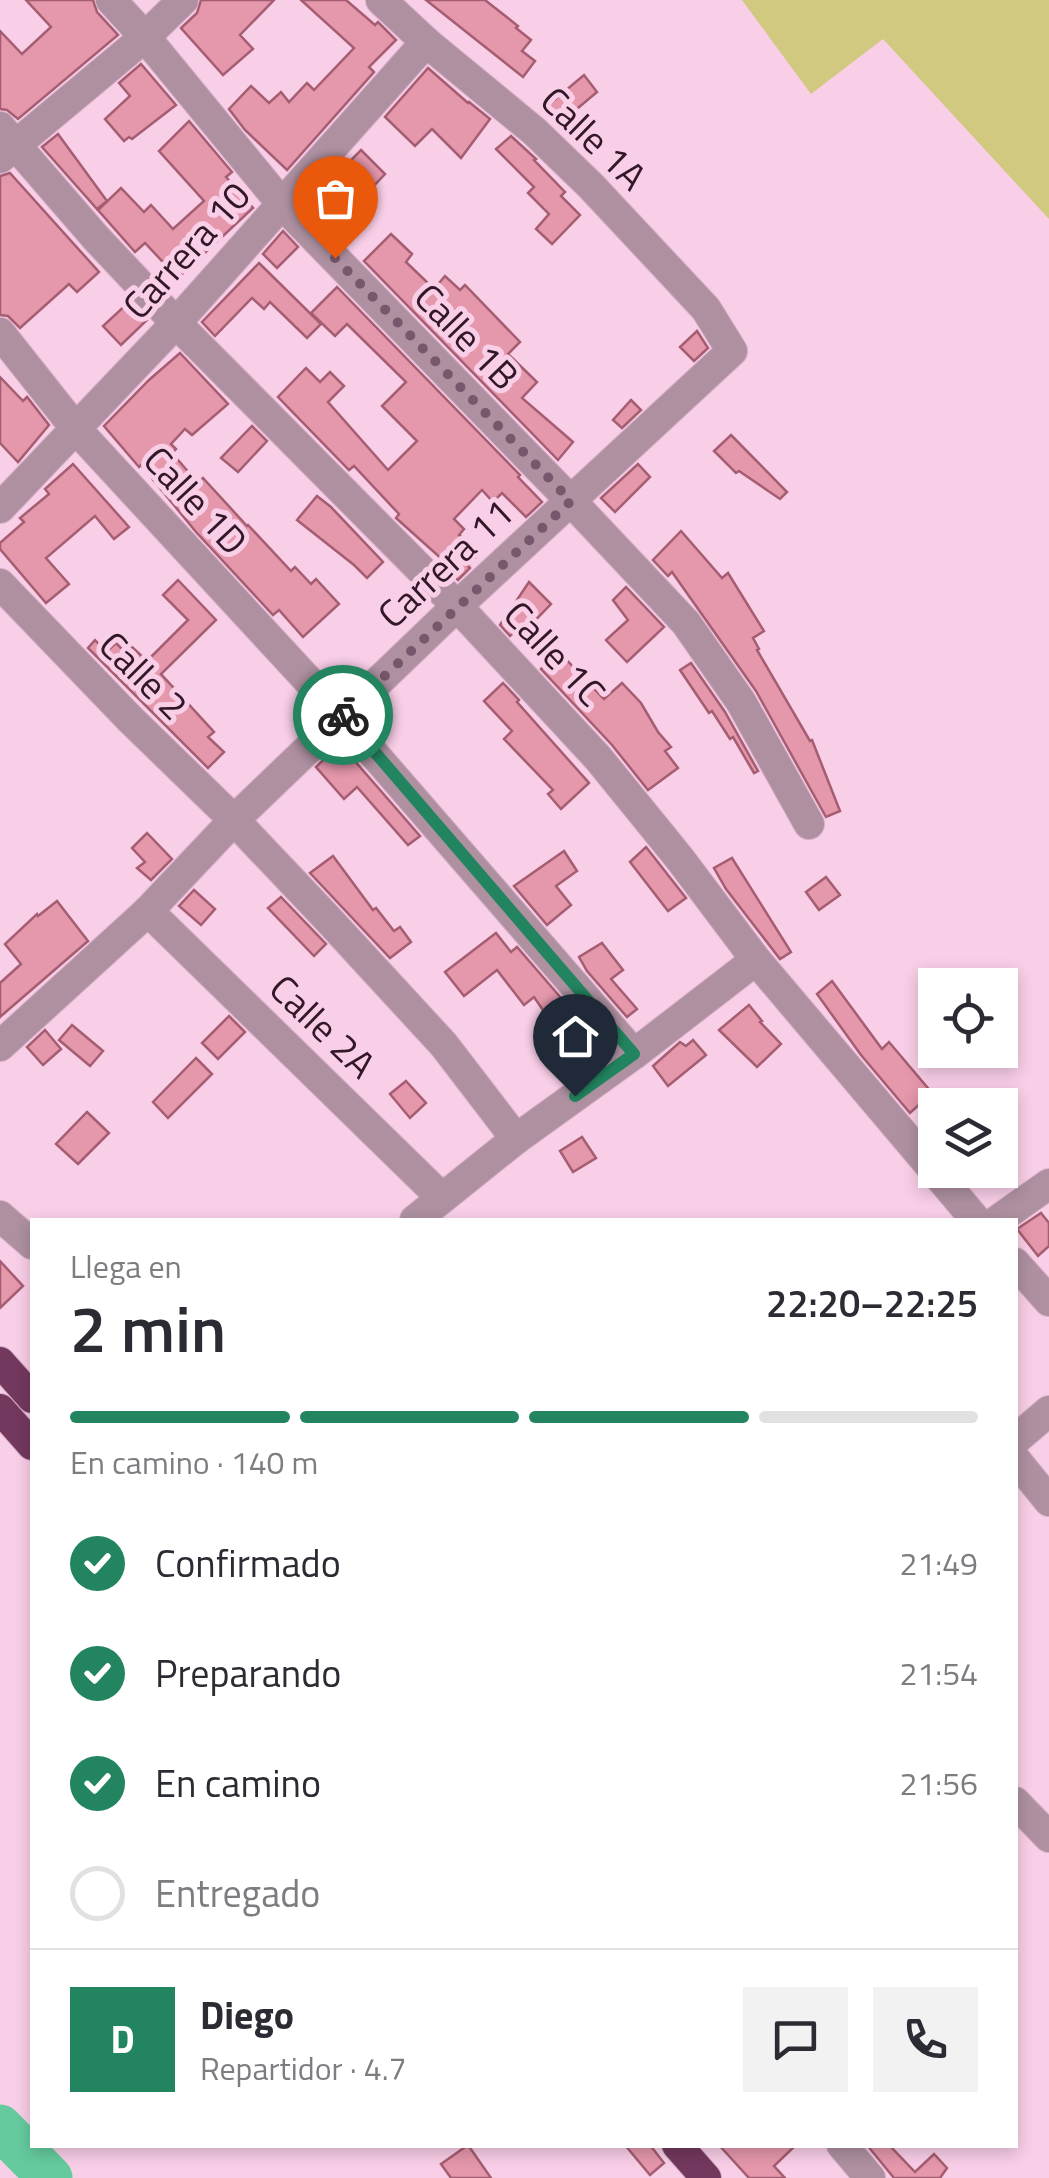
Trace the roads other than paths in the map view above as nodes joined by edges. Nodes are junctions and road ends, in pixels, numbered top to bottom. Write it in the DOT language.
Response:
graph roads {
  1 [pos="111,0"];
  2 [pos="183,0"];
  3 [pos="381,0"];
  4 [pos="145,37"];
  5 [pos="426,42"];
  6 [pos="6,144"];
  7 [pos="282,204"];
  8 [pos="176,323"];
  9 [pos="0,333"];
  10 [pos="732,351"];
  11 [pos="76,429"];
  12 [pos="571,501"];
  13 [pos="0,508"];
  14 [pos="0,584"];
  15 [pos="457,606"];
  16 [pos="342,716"];
  17 [pos="234,820"];
  18 [pos="809,824"];
  19 [pos="148,911"];
  20 [pos="756,960"];
  21 [pos="0,1046"];
  22 [pos="634,1054"];
  23 [pos="516,1139"];
  24 [pos="1049,1184"];
  25 [pos="442,1198"];
  26 [pos="0,1216"];
  27 [pos="417,1218"];
  28 [pos="974,1218"];
  29 [pos="1001,1218"];
  30 [pos="30,1242"];
  31 [pos="1018,1266"];
  32 [pos="1049,1300"];
  33 [pos="0,1362"];
  34 [pos="30,1396"];
  35 [pos="0,1408"];
  36 [pos="1049,1411"];
  37 [pos="1018,1437"];
  38 [pos="30,1443"];
  39 [pos="1018,1463"];
  40 [pos="1049,1501"];
  41 [pos="1018,1805"];
  42 [pos="1049,1837"];
  43 [pos="679,2148"];
  44 [pos="845,2148"];
  45 [pos="706,2178"];
  46 [pos="870,2178"];
  1 -- 4 [label="street, Calle 1B"];
  2 -- 4 [label="street"];
  3 -- 5 [label="street, Calle 1A"];
  4 -- 6 [label="street"];
  4 -- 7 [label="street, Calle 1B"];
  5 -- 7 [label="street, Carrera 10"];
  5 -- 10 [label="street, Calle 1A"];
  6 -- 8 [label="street, Calle 1C"];
  7 -- 8 [label="street, Carrera 10"];
  7 -- 12 [label="street, Calle 1B"];
  8 -- 11 [label="street, Carrera 10"];
  8 -- 15 [label="street, Calle 1C"];
  9 -- 11 [label="street, Calle 1D"];
  10 -- 12 [label="street, Carrera 11"];
  11 -- 13 [label="street, Carrera 10"];
  11 -- 16 [label="street, Calle 1D"];
  12 -- 15 [label="street, Carrera 11"];
  12 -- 18 [label="street, Calle 1B"];
  14 -- 17 [label="street, Calle 2"];
  15 -- 16 [label="street, Carrera 11"];
  15 -- 20 [label="street, Calle 1C"];
  16 -- 17 [label="street, Carrera 11"];
  16 -- 22 [label="street, Calle 1D"];
  17 -- 19 [label="street, Carrera 11"];
  17 -- 23 [label="street, Calle 2"];
  19 -- 21 [label="street, Carrera 11"];
  19 -- 25 [label="street, Calle 2A"];
  20 -- 22 [label="street"];
  20 -- 28 [label="street, Calle 1C"];
  22 -- 23 [label="street"];
  23 -- 25 [label="street"];
  24 -- 29 [label="street"];
  25 -- 27 [label="street"];
  26 -- 30 [label="street"];
  31 -- 32 [label="street"];
  33 -- 34 [label="highway"];
  35 -- 38 [label="highway"];
  36 -- 37 [label="street"];
  39 -- 40 [label="street"];
  41 -- 42 [label="street"];
  43 -- 45 [label="highway"];
  44 -- 46 [label="street"];
}
